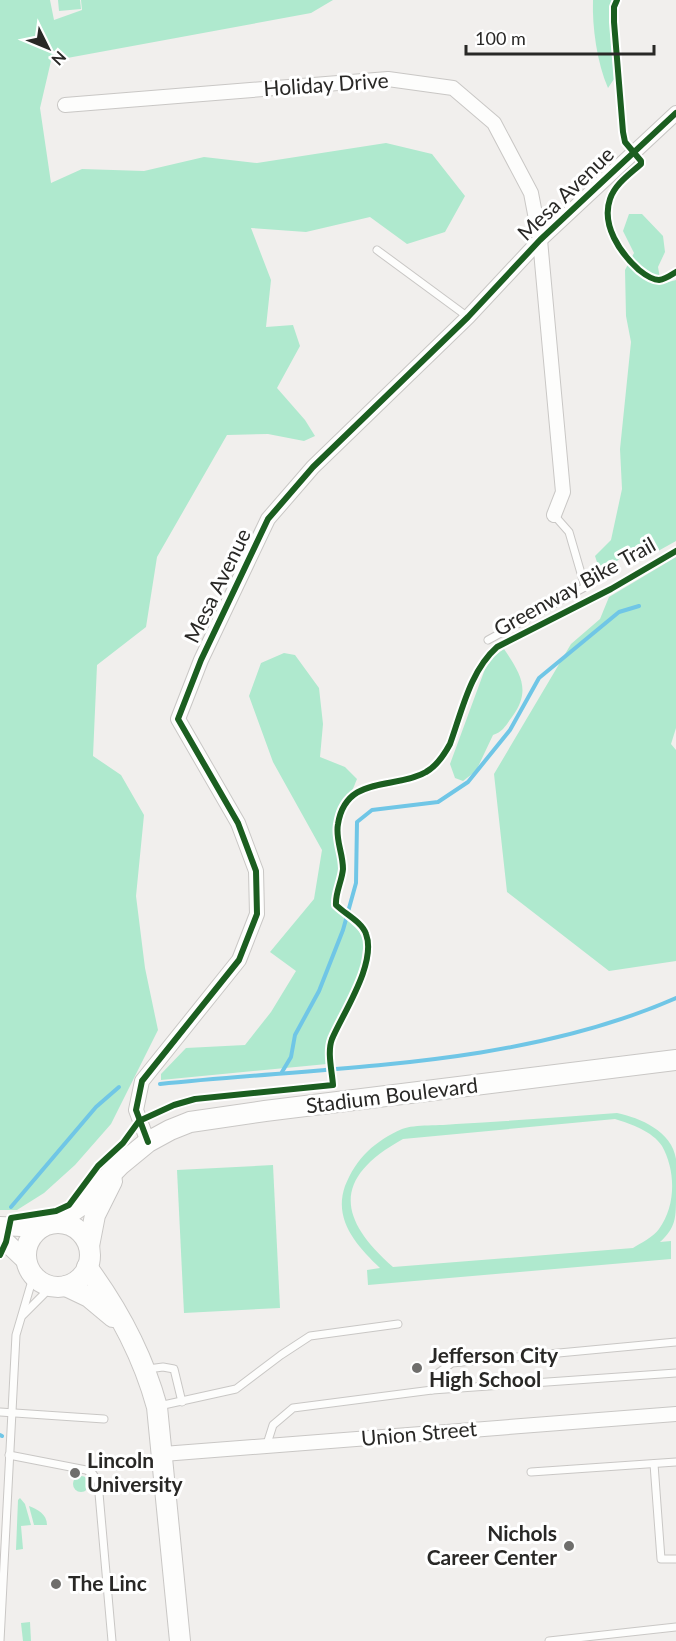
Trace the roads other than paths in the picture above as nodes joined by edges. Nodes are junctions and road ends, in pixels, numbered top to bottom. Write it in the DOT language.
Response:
graph roads {
  1 [pos="64,105"];
  2 [pos="676,114"];
  3 [pos="540,240"];
  4 [pos="377,250"];
  5 [pos="468,317"];
  6 [pos="554,515"];
  7 [pos="488,640"];
  8 [pos="676,1060"];
  9 [pos="148,1142"];
  10 [pos="120,1165"];
  11 [pos="0,1226"];
  12 [pos="49,1226"];
  13 [pos="0,1240"];
  14 [pos="88,1246"];
  15 [pos="28,1266"];
  16 [pos="87,1267"];
  17 [pos="58,1286"];
  18 [pos="21,1317"];
  19 [pos="398,1324"];
  20 [pos="128,1332"];
  21 [pos="676,1342"];
  22 [pos="145,1369"];
  23 [pos="676,1373"];
  24 [pos="432,1390"];
  25 [pos="182,1402"];
  26 [pos="157,1407"];
  27 [pos="0,1412"];
  28 [pos="11,1413"];
  29 [pos="676,1414"];
  30 [pos="104,1419"];
  31 [pos="266,1447"];
  32 [pos="163,1454"];
  33 [pos="9,1455"];
  34 [pos="676,1462"];
  35 [pos="654,1464"];
  36 [pos="531,1472"];
  37 [pos="676,1559"];
  38 [pos="676,1627"];
  39 [pos="0,1641"];
  40 [pos="112,1641"];
  41 [pos="180,1641"];
  42 [pos="549,1641"];
  1 -- 3 [label="street, Holiday Drive"];
  2 -- 3 [label="street, Mesa Avenue"];
  3 -- 5 [label="street, Mesa Avenue"];
  3 -- 6 [label="street, Holiday Drive"];
  4 -- 5 [label="lane"];
  5 -- 9 [label="street, Mesa Avenue"];
  6 -- 7 [label="lane"];
  8 -- 9 [label="main road, Stadium Boulevard"];
  9 -- 10 [label="main road, Stadium Boulevard"];
  10 -- 12 [label="main road, Stadium Boulevard"];
  10 -- 14 [label="main road, Stadium Boulevard"];
  11 -- 12 [label="street"];
  12 -- 14 [label="main road"];
  12 -- 15 [label="main road"];
  13 -- 15 [label="street"];
  14 -- 16 [label="main road"];
  15 -- 17 [label="main road"];
  15 -- 18 [label="lane"];
  16 -- 17 [label="main road"];
  16 -- 20 [label="main road"];
  17 -- 18 [label="lane"];
  17 -- 20 [label="main road"];
  18 -- 28 [label="lane"];
  19 -- 25 [label="lane"];
  20 -- 22 [label="main road"];
  21 -- 24 [label="lane"];
  22 -- 25 [label="lane"];
  22 -- 26 [label="main road"];
  23 -- 24 [label="lane"];
  24 -- 31 [label="lane"];
  25 -- 26 [label="lane"];
  26 -- 32 [label="main road"];
  27 -- 28 [label="lane"];
  28 -- 30 [label="lane"];
  28 -- 33 [label="lane"];
  29 -- 31 [label="street, Union Street"];
  31 -- 32 [label="street, Union Street"];
  32 -- 41 [label="main road"];
  33 -- 39 [label="lane"];
  33 -- 40 [label="lane"];
  34 -- 35 [label="lane"];
  35 -- 36 [label="lane"];
  35 -- 37 [label="lane"];
  38 -- 42 [label="lane"];
}
